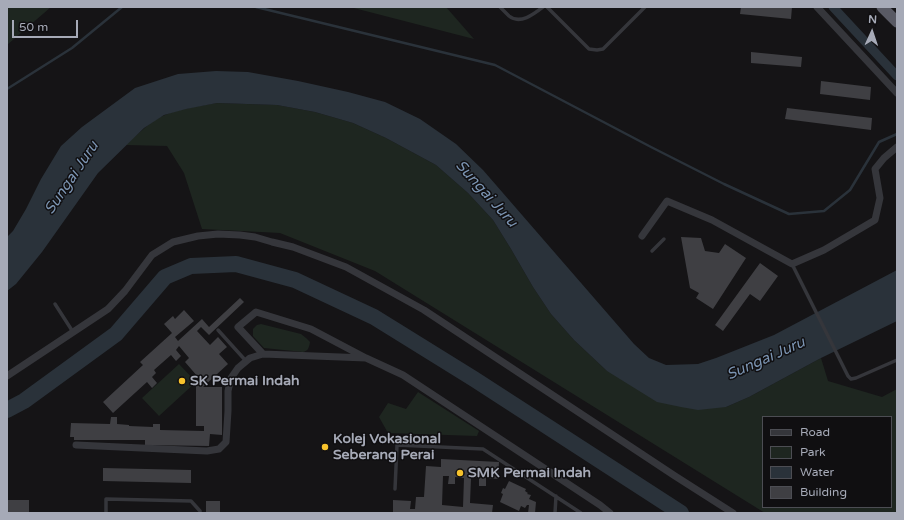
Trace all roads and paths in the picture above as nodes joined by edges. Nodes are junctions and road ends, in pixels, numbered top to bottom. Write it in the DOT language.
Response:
graph roads {
  1 [pos="500,7"];
  2 [pos="543,7"];
  3 [pos="547,7"];
  4 [pos="645,7"];
  5 [pos="817,7"];
  6 [pos="882,7"];
  7 [pos="897,22"];
  8 [pos="897,93"];
  9 [pos="897,147"];
  10 [pos="642,236"];
  11 [pos="664,239"];
  12 [pos="652,251"];
  13 [pos="792,264"];
  14 [pos="55,304"];
  15 [pos="218,330"];
  16 [pos="73,332"];
  17 [pos="263,354"];
  18 [pos="366,358"];
  19 [pos="897,360"];
  20 [pos="246,361"];
  21 [pos="7,376"];
  22 [pos="76,445"];
  23 [pos="395,489"];
  24 [pos="556,496"];
  25 [pos="577,512"];
  26 [pos="106,513"];
  27 [pos="200,513"];
  28 [pos="555,513"];
  29 [pos="581,513"];
  30 [pos="610,513"];
  31 [pos="733,513"];
  1 -- 2 [label="lane"];
  3 -- 4 [label="lane"];
  5 -- 8 [label="street"];
  6 -- 7 [label="highway"];
  9 -- 13 [label="street"];
  10 -- 13 [label="street"];
  11 -- 12 [label="lane"];
  13 -- 19 [label="lane"];
  14 -- 16 [label="lane"];
  15 -- 20 [label="lane"];
  16 -- 21 [label="street"];
  16 -- 31 [label="street"];
  17 -- 18 [label="street"];
  17 -- 18 [label="street"];
  17 -- 20 [label="street"];
  18 -- 30 [label="street"];
  20 -- 22 [label="street"];
  23 -- 24 [label="lane"];
  24 -- 25 [label="lane"];
  24 -- 28 [label="lane"];
  25 -- 29 [label="lane"];
  26 -- 27 [label="lane"];
}
